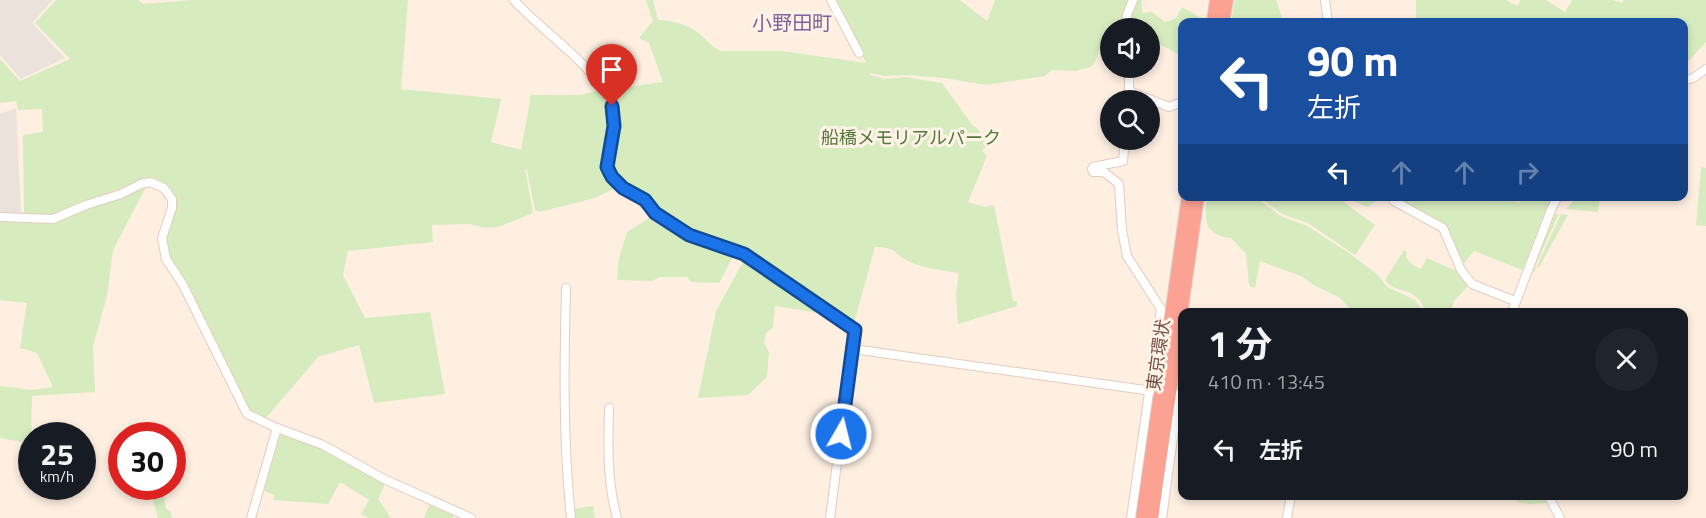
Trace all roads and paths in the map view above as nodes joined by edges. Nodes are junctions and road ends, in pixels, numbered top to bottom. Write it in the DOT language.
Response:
graph roads {
  1 [pos="514,0"];
  2 [pos="831,0"];
  3 [pos="1216,0"];
  4 [pos="1227,0"];
  5 [pos="1325,0"];
  6 [pos="1132,1"];
  7 [pos="1127,18"];
  8 [pos="1214,18"];
  9 [pos="1224,18"];
  10 [pos="1327,18"];
  11 [pos="859,53"];
  12 [pos="1706,69"];
  13 [pos="1688,80"];
  14 [pos="1160,103"];
  15 [pos="1178,104"];
  16 [pos="1124,150"];
  17 [pos="1187,201"];
  18 [pos="1197,201"];
  19 [pos="1394,201"];
  20 [pos="1556,201"];
  21 [pos="0,217"];
  22 [pos="566,288"];
  23 [pos="1515,302"];
  24 [pos="1181,308"];
  25 [pos="1513,308"];
  26 [pos="1178,327"];
  27 [pos="853,349"];
  28 [pos="1168,393"];
  29 [pos="609,408"];
  30 [pos="277,428"];
  31 [pos="1290,500"];
  32 [pos="1551,500"];
  33 [pos="251,518"];
  34 [pos="471,518"];
  35 [pos="571,518"];
  36 [pos="616,518"];
  37 [pos="830,518"];
  38 [pos="1131,518"];
  39 [pos="1142,518"];
  40 [pos="1152,518"];
  41 [pos="1162,518"];
  42 [pos="1287,518"];
  43 [pos="1560,518"];
  1 -- 27 [label="street"];
  2 -- 11 [label="street"];
  3 -- 8 [label="highway"];
  4 -- 9 [label="highway"];
  5 -- 10 [label="street"];
  6 -- 7 [label="street"];
  12 -- 13 [label="street"];
  14 -- 15 [label="street"];
  16 -- 28 [label="street"];
  17 -- 28 [label="highway, 東京環状"];
  18 -- 24 [label="highway, 東京環状"];
  19 -- 23 [label="street"];
  20 -- 23 [label="street"];
  21 -- 30 [label="street"];
  22 -- 35 [label="street"];
  23 -- 25 [label="street"];
  26 -- 28 [label="highway, 東京環状"];
  27 -- 28 [label="street"];
  27 -- 37 [label="street"];
  28 -- 38 [label="street"];
  28 -- 39 [label="highway, 東京環状"];
  28 -- 40 [label="highway, 東京環状"];
  28 -- 41 [label="street"];
  29 -- 36 [label="street"];
  30 -- 33 [label="street"];
  30 -- 34 [label="street"];
  31 -- 42 [label="street"];
  32 -- 43 [label="street"];
}
